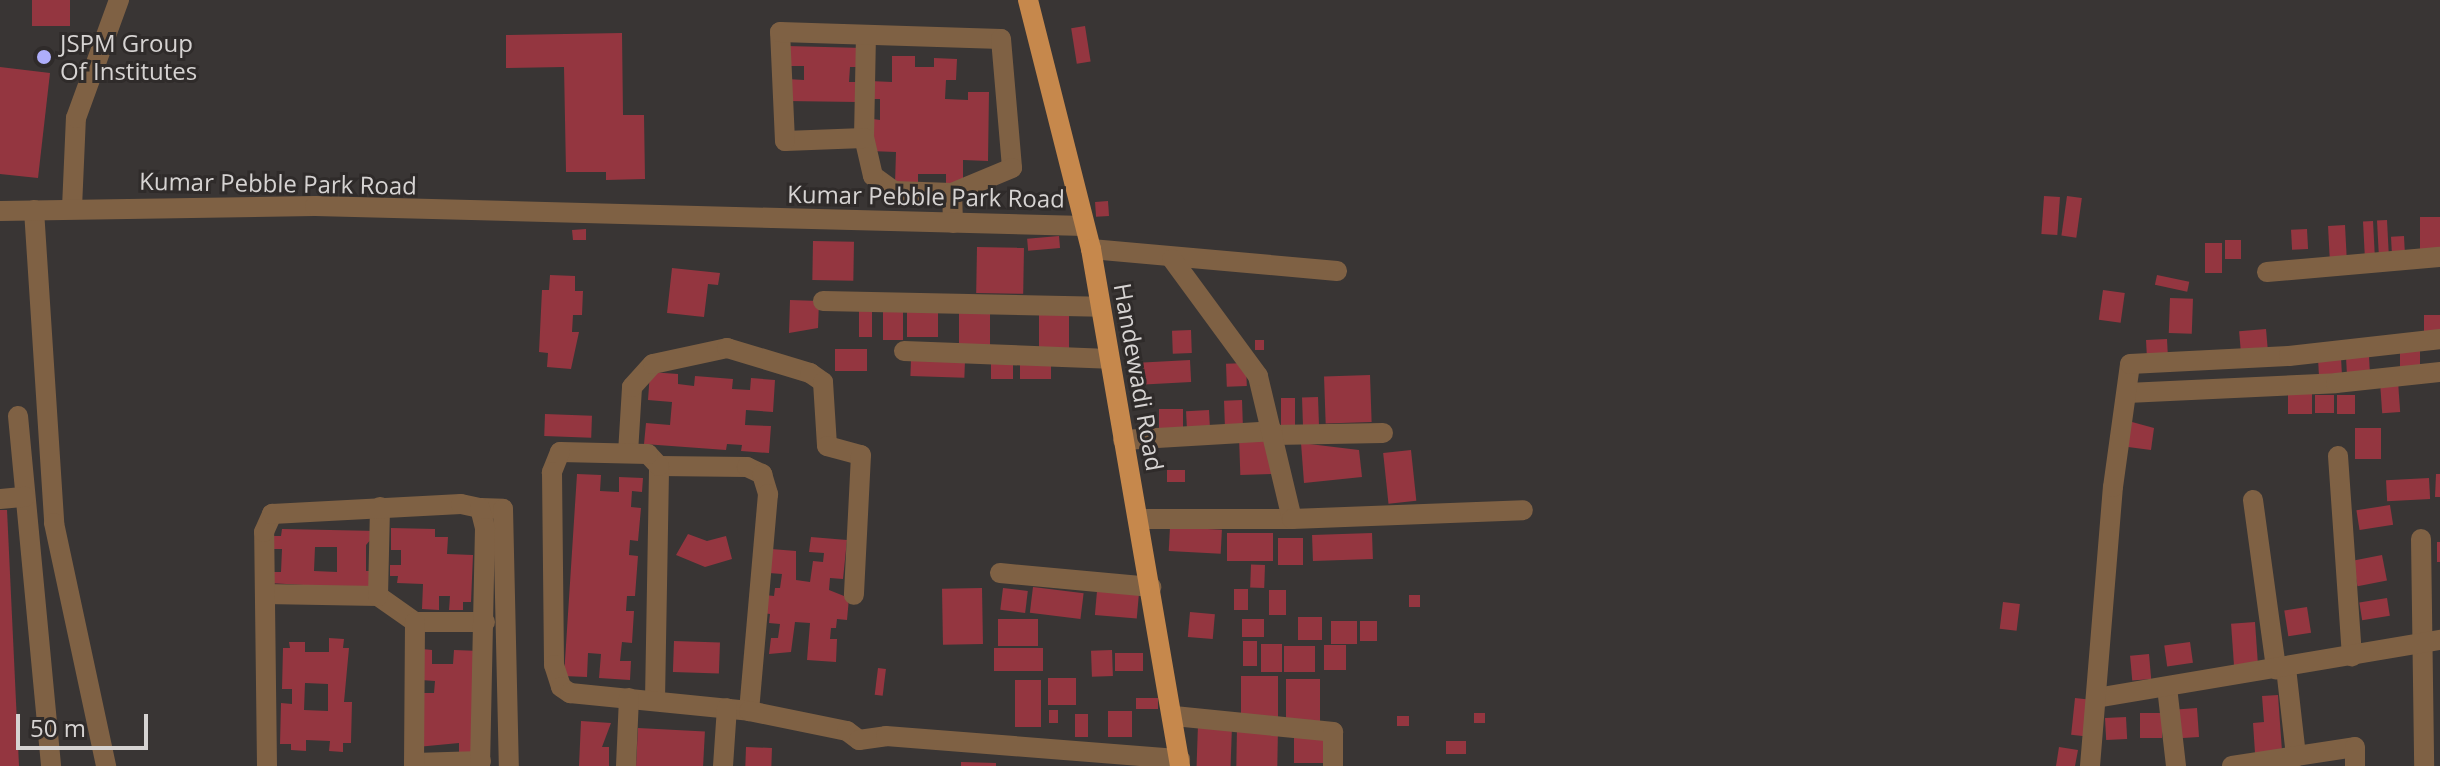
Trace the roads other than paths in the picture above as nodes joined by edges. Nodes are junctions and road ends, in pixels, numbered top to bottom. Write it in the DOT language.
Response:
graph roads {
  1 [pos="119,0"];
  2 [pos="1028,0"];
  3 [pos="866,35"];
  4 [pos="864,138"];
  5 [pos="952,193"];
  6 [pos="72,208"];
  7 [pos="34,210"];
  8 [pos="0,211"];
  9 [pos="953,223"];
  10 [pos="1085,226"];
  11 [pos="1091,249"];
  12 [pos="2440,257"];
  13 [pos="1172,259"];
  14 [pos="1337,271"];
  15 [pos="2267,272"];
  16 [pos="823,301"];
  17 [pos="1100,307"];
  18 [pos="2440,339"];
  19 [pos="904,351"];
  20 [pos="1109,359"];
  21 [pos="2440,372"];
  22 [pos="2127,393"];
  23 [pos="9,416"];
  24 [pos="46,426"];
  25 [pos="1273,433"];
  26 [pos="1383,433"];
  27 [pos="1123,440"];
  28 [pos="628,453"];
  29 [pos="2338,456"];
  30 [pos="659,466"];
  31 [pos="25,497"];
  32 [pos="0,499"];
  33 [pos="2253,500"];
  34 [pos="380,507"];
  35 [pos="480,508"];
  36 [pos="1523,510"];
  37 [pos="1138,519"];
  38 [pos="1292,519"];
  39 [pos="2421,539"];
  40 [pos="1000,573"];
  41 [pos="1151,587"];
  42 [pos="265,594"];
  43 [pos="854,595"];
  44 [pos="378,596"];
  45 [pos="415,622"];
  46 [pos="485,622"];
  47 [pos="2431,641"];
  48 [pos="2352,657"];
  49 [pos="2281,669"];
  50 [pos="2167,687"];
  51 [pos="629,698"];
  52 [pos="2096,698"];
  53 [pos="655,700"];
  54 [pos="727,708"];
  55 [pos="749,711"];
  56 [pos="1174,716"];
  57 [pos="2296,756"];
  58 [pos="1180,763"];
  59 [pos="414,764"];
  60 [pos="480,764"];
  61 [pos="51,766"];
  62 [pos="106,766"];
  63 [pos="267,766"];
  64 [pos="509,766"];
  65 [pos="626,766"];
  66 [pos="723,766"];
  67 [pos="1333,766"];
  68 [pos="2090,766"];
  69 [pos="2176,766"];
  70 [pos="2232,766"];
  71 [pos="2355,766"];
  72 [pos="2424,766"];
  1 -- 6 [label="street"];
  2 -- 10 [label="main road, Handewadi Road"];
  3 -- 4 [label="street"];
  3 -- 4 [label="street"];
  3 -- 5 [label="street"];
  4 -- 5 [label="street"];
  5 -- 9 [label="street"];
  6 -- 7 [label="street, Kumar Pebble Park Road"];
  6 -- 9 [label="street, Kumar Pebble Park Road"];
  7 -- 8 [label="street, Kumar Pebble Park Road"];
  7 -- 24 [label="street"];
  9 -- 10 [label="street, Kumar Pebble Park Road"];
  10 -- 11 [label="main road, Handewadi Road"];
  11 -- 13 [label="street"];
  11 -- 17 [label="main road, Handewadi Road"];
  12 -- 15 [label="street"];
  13 -- 14 [label="street"];
  13 -- 25 [label="street"];
  16 -- 17 [label="street"];
  17 -- 20 [label="main road, Handewadi Road"];
  18 -- 22 [label="street"];
  19 -- 20 [label="street"];
  20 -- 27 [label="main road, Handewadi Road"];
  21 -- 22 [label="street"];
  22 -- 52 [label="street"];
  23 -- 24 [label="street"];
  23 -- 31 [label="street"];
  24 -- 62 [label="street"];
  25 -- 26 [label="street"];
  25 -- 27 [label="street"];
  25 -- 38 [label="street"];
  27 -- 37 [label="main road, Handewadi Road"];
  28 -- 30 [label="street"];
  28 -- 43 [label="street"];
  28 -- 51 [label="street"];
  29 -- 48 [label="street"];
  30 -- 53 [label="street"];
  30 -- 55 [label="street"];
  31 -- 32 [label="street"];
  31 -- 61 [label="street"];
  33 -- 49 [label="street"];
  34 -- 35 [label="street"];
  34 -- 42 [label="street"];
  34 -- 44 [label="street"];
  35 -- 46 [label="street"];
  35 -- 64 [label="street"];
  36 -- 38 [label="street"];
  37 -- 38 [label="street"];
  37 -- 41 [label="main road, Handewadi Road"];
  39 -- 47 [label="street"];
  40 -- 41 [label="street"];
  41 -- 56 [label="main road, Handewadi Road"];
  42 -- 44 [label="street"];
  42 -- 63 [label="street"];
  44 -- 45 [label="street"];
  45 -- 46 [label="street"];
  45 -- 59 [label="street"];
  46 -- 60 [label="street"];
  47 -- 48 [label="street"];
  47 -- 72 [label="street"];
  48 -- 49 [label="street"];
  49 -- 50 [label="street"];
  49 -- 57 [label="street"];
  50 -- 52 [label="street"];
  50 -- 69 [label="street"];
  51 -- 53 [label="street"];
  51 -- 65 [label="street"];
  52 -- 68 [label="street"];
  53 -- 54 [label="street"];
  54 -- 55 [label="street"];
  54 -- 66 [label="street"];
  55 -- 58 [label="street"];
  56 -- 58 [label="main road, Handewadi Road"];
  56 -- 67 [label="street"];
  57 -- 70 [label="street"];
  57 -- 71 [label="street"];
  59 -- 60 [label="street"];
}
